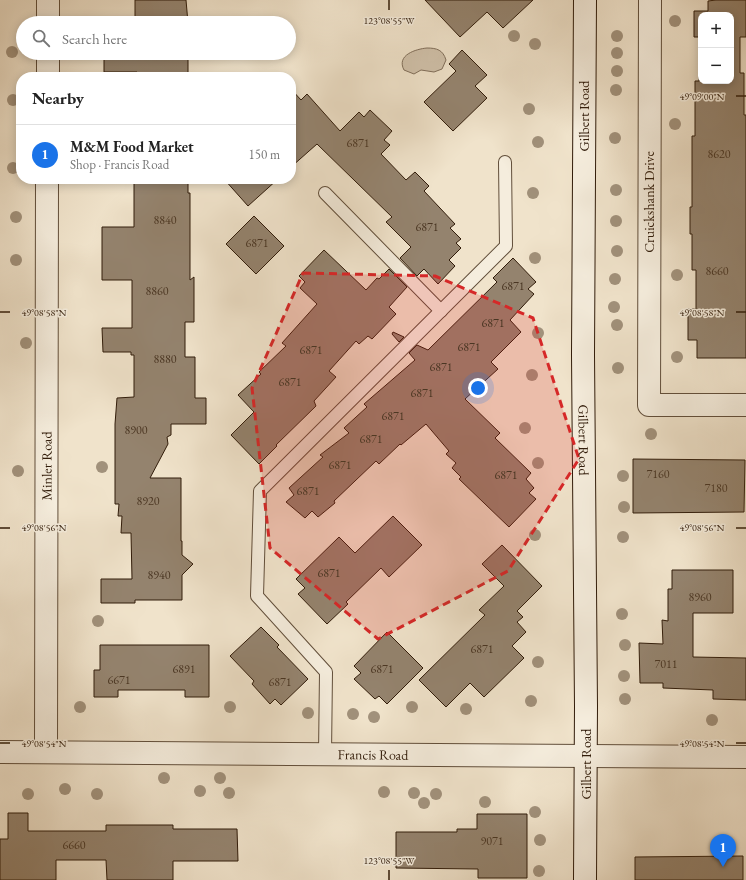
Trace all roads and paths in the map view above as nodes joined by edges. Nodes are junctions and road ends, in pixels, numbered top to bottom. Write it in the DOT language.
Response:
graph roads {
  1 [pos="48,0"];
  2 [pos="585,0"];
  3 [pos="650,0"];
  4 [pos="48,16"];
  5 [pos="48,60"];
  6 [pos="48,72"];
  7 [pos="505,162"];
  8 [pos="47,184"];
  9 [pos="325,193"];
  10 [pos="441,311"];
  11 [pos="746,405"];
  12 [pos="0,752"];
  13 [pos="46,752"];
  14 [pos="325,754"];
  15 [pos="586,756"];
  16 [pos="746,757"];
  17 [pos="585,880"];
  1 -- 4 [label="street"];
  2 -- 15 [label="street, Gilbert Road"];
  3 -- 11 [label="street, Cruickshank Drive"];
  5 -- 6 [label="street"];
  7 -- 10 [label="lane"];
  8 -- 13 [label="street, Minler Road"];
  9 -- 10 [label="lane"];
  10 -- 14 [label="lane"];
  12 -- 13 [label="street, Francis Road"];
  13 -- 14 [label="street, Francis Road"];
  14 -- 15 [label="street, Francis Road"];
  15 -- 16 [label="street, Francis Road"];
  15 -- 17 [label="street, Gilbert Road"];
}
